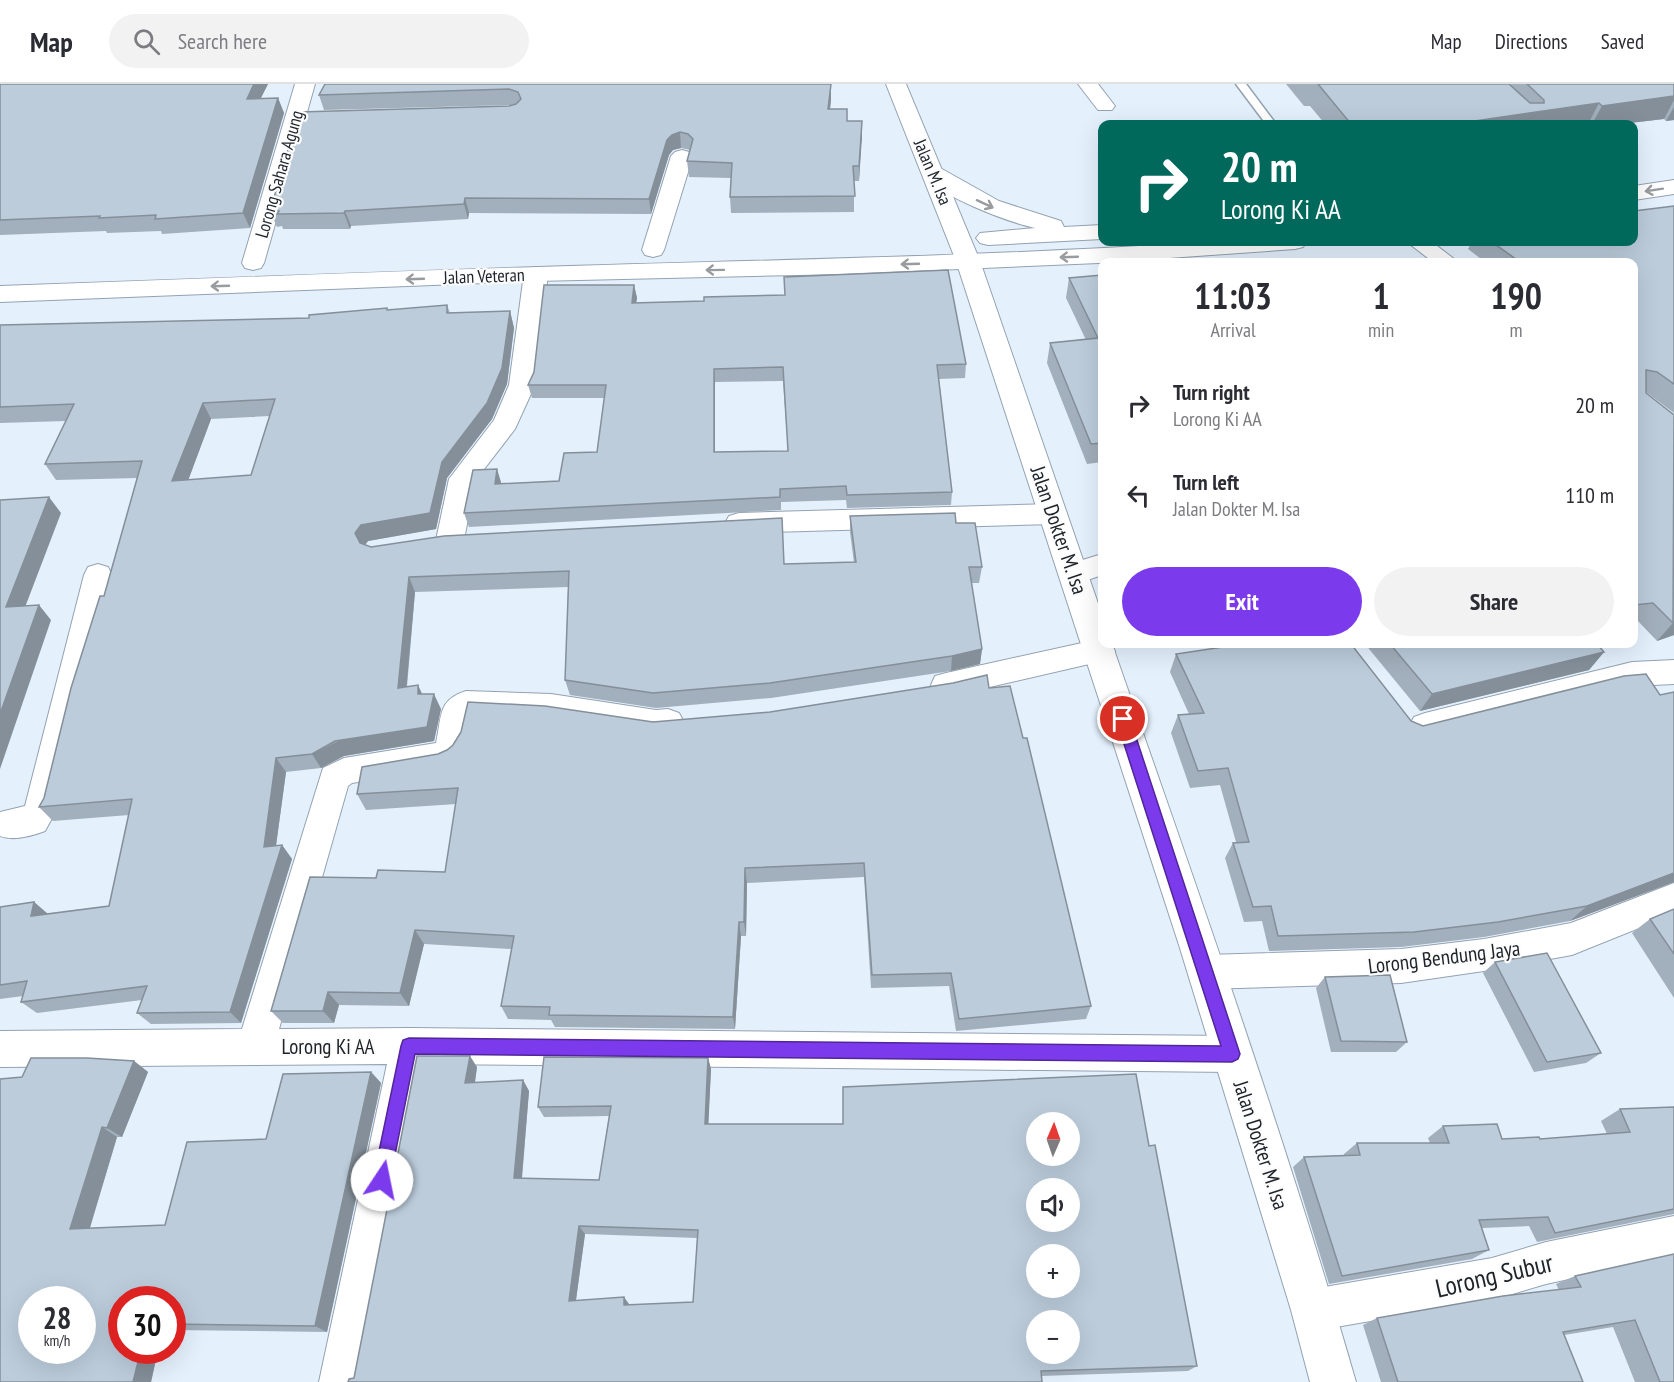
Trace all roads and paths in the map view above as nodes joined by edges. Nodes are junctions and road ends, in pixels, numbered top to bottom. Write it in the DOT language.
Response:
graph roads {
  1 [pos="305,84"];
  2 [pos="896,84"];
  3 [pos="1088,84"];
  4 [pos="1241,84"];
  5 [pos="1105,106"];
  6 [pos="321,118"];
  7 [pos="294,120"];
  8 [pos="1267,120"];
  9 [pos="682,156"];
  10 [pos="934,174"];
  11 [pos="1674,187"];
  12 [pos="1638,192"];
  13 [pos="1097,232"];
  14 [pos="826,245"];
  15 [pos="1098,245"];
  16 [pos="1424,246"];
  17 [pos="956,247"];
  18 [pos="653,250"];
  19 [pos="1441,258"];
  20 [pos="253,263"];
  21 [pos="0,272"];
  22 [pos="536,274"];
  23 [pos="0,294"];
  24 [pos="1053,514"];
  25 [pos="712,524"];
  26 [pos="448,541"];
  27 [pos="1088,570"];
  28 [pos="98,575"];
  29 [pos="1098,638"];
  30 [pos="1100,648"];
  31 [pos="1100,651"];
  32 [pos="1674,672"];
  33 [pos="917,690"];
  34 [pos="1402,717"];
  35 [pos="690,720"];
  36 [pos="2,830"];
  37 [pos="1674,898"];
  38 [pos="1206,972"];
  39 [pos="256,1045"];
  40 [pos="409,1046"];
  41 [pos="0,1049"];
  42 [pos="1232,1054"];
  43 [pos="1674,1236"];
  44 [pos="1313,1310"];
  45 [pos="341,1382"];
  46 [pos="1333,1382"];
  1 -- 7 [label="street, Lorong Sahara Agung"];
  2 -- 10 [label="main road, Jalan M. Isa"];
  3 -- 5 [label="street"];
  4 -- 8 [label="lane"];
  6 -- 7 [label="street"];
  7 -- 20 [label="street, Lorong Sahara Agung"];
  9 -- 18 [label="street"];
  10 -- 13 [label="main road, one-way"];
  10 -- 17 [label="main road, Jalan M. Isa"];
  11 -- 12 [label="main road, one-way"];
  13 -- 17 [label="main road"];
  14 -- 18 [label="main road, Jalan Veteran"];
  15 -- 17 [label="main road, one-way"];
  16 -- 19 [label="street"];
  17 -- 22 [label="main road, Jalan Veteran, one-way"];
  17 -- 24 [label="main road, Jalan Dokter M. Isa"];
  18 -- 20 [label="main road, Jalan Veteran"];
  20 -- 21 [label="main road, Jalan Veteran"];
  22 -- 23 [label="main road, Jalan Veteran, one-way"];
  22 -- 26 [label="street"];
  24 -- 25 [label="street"];
  24 -- 27 [label="main road, Jalan Dokter M. Isa"];
  27 -- 29 [label="main road, Jalan Dokter M. Isa"];
  28 -- 36 [label="street"];
  30 -- 31 [label="main road, Jalan Dokter M. Isa"];
  31 -- 33 [label="street"];
  31 -- 38 [label="main road, Jalan Dokter M. Isa"];
  32 -- 34 [label="street"];
  35 -- 39 [label="street"];
  37 -- 38 [label="street, Lorong Bendung Jaya"];
  38 -- 42 [label="main road, Jalan Dokter M. Isa"];
  39 -- 40 [label="street, Lorong Ki AA"];
  39 -- 41 [label="street, Lorong Ki AA"];
  40 -- 42 [label="street, Lorong Ki AA"];
  40 -- 45 [label="street"];
  42 -- 44 [label="main road, Jalan Dokter M. Isa"];
  43 -- 44 [label="street, Lorong Subur"];
  44 -- 46 [label="main road, Jalan Dokter M. Isa"];
}
